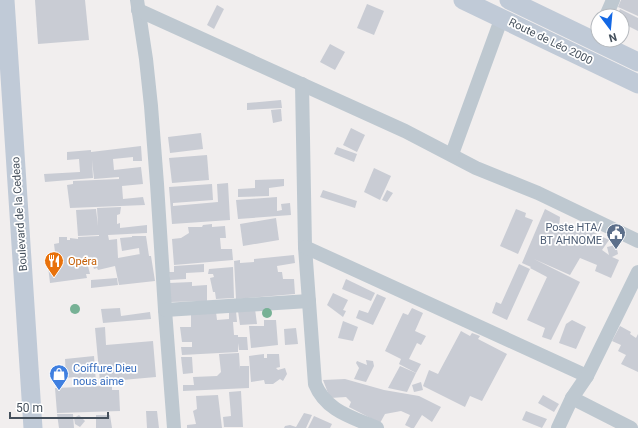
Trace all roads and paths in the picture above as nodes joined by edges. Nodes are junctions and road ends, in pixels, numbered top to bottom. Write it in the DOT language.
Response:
graph roads {
  1 [pos="5,0"];
  2 [pos="463,0"];
  3 [pos="509,0"];
  4 [pos="138,5"];
  5 [pos="502,17"];
  6 [pos="590,36"];
  7 [pos="613,48"];
  8 [pos="638,62"];
  9 [pos="302,84"];
  10 [pos="638,84"];
  11 [pos="452,154"];
  12 [pos="638,241"];
  13 [pos="305,247"];
  14 [pos="638,272"];
  15 [pos="309,301"];
  16 [pos="165,310"];
  17 [pos="587,376"];
  18 [pos="572,398"];
  19 [pos="33,428"];
  20 [pos="174,428"];
  21 [pos="377,428"];
  22 [pos="558,428"];
  23 [pos="631,428"];
  1 -- 19 [label="main road, Boulevard de la Cedeao"];
  2 -- 5 [label="main road, Route de Léo 2000"];
  3 -- 6 [label="main road, Route de Léo 2000"];
  4 -- 9 [label="street"];
  4 -- 16 [label="street"];
  5 -- 10 [label="main road, Route de Léo 2000"];
  5 -- 11 [label="street"];
  7 -- 8 [label="main road, Route de Léo 2000"];
  9 -- 11 [label="street"];
  9 -- 13 [label="street"];
  11 -- 12 [label="street"];
  13 -- 15 [label="street"];
  13 -- 17 [label="street"];
  14 -- 17 [label="street"];
  15 -- 16 [label="street"];
  15 -- 21 [label="street"];
  16 -- 20 [label="street"];
  17 -- 18 [label="street"];
  18 -- 22 [label="street"];
  18 -- 23 [label="street"];
}
